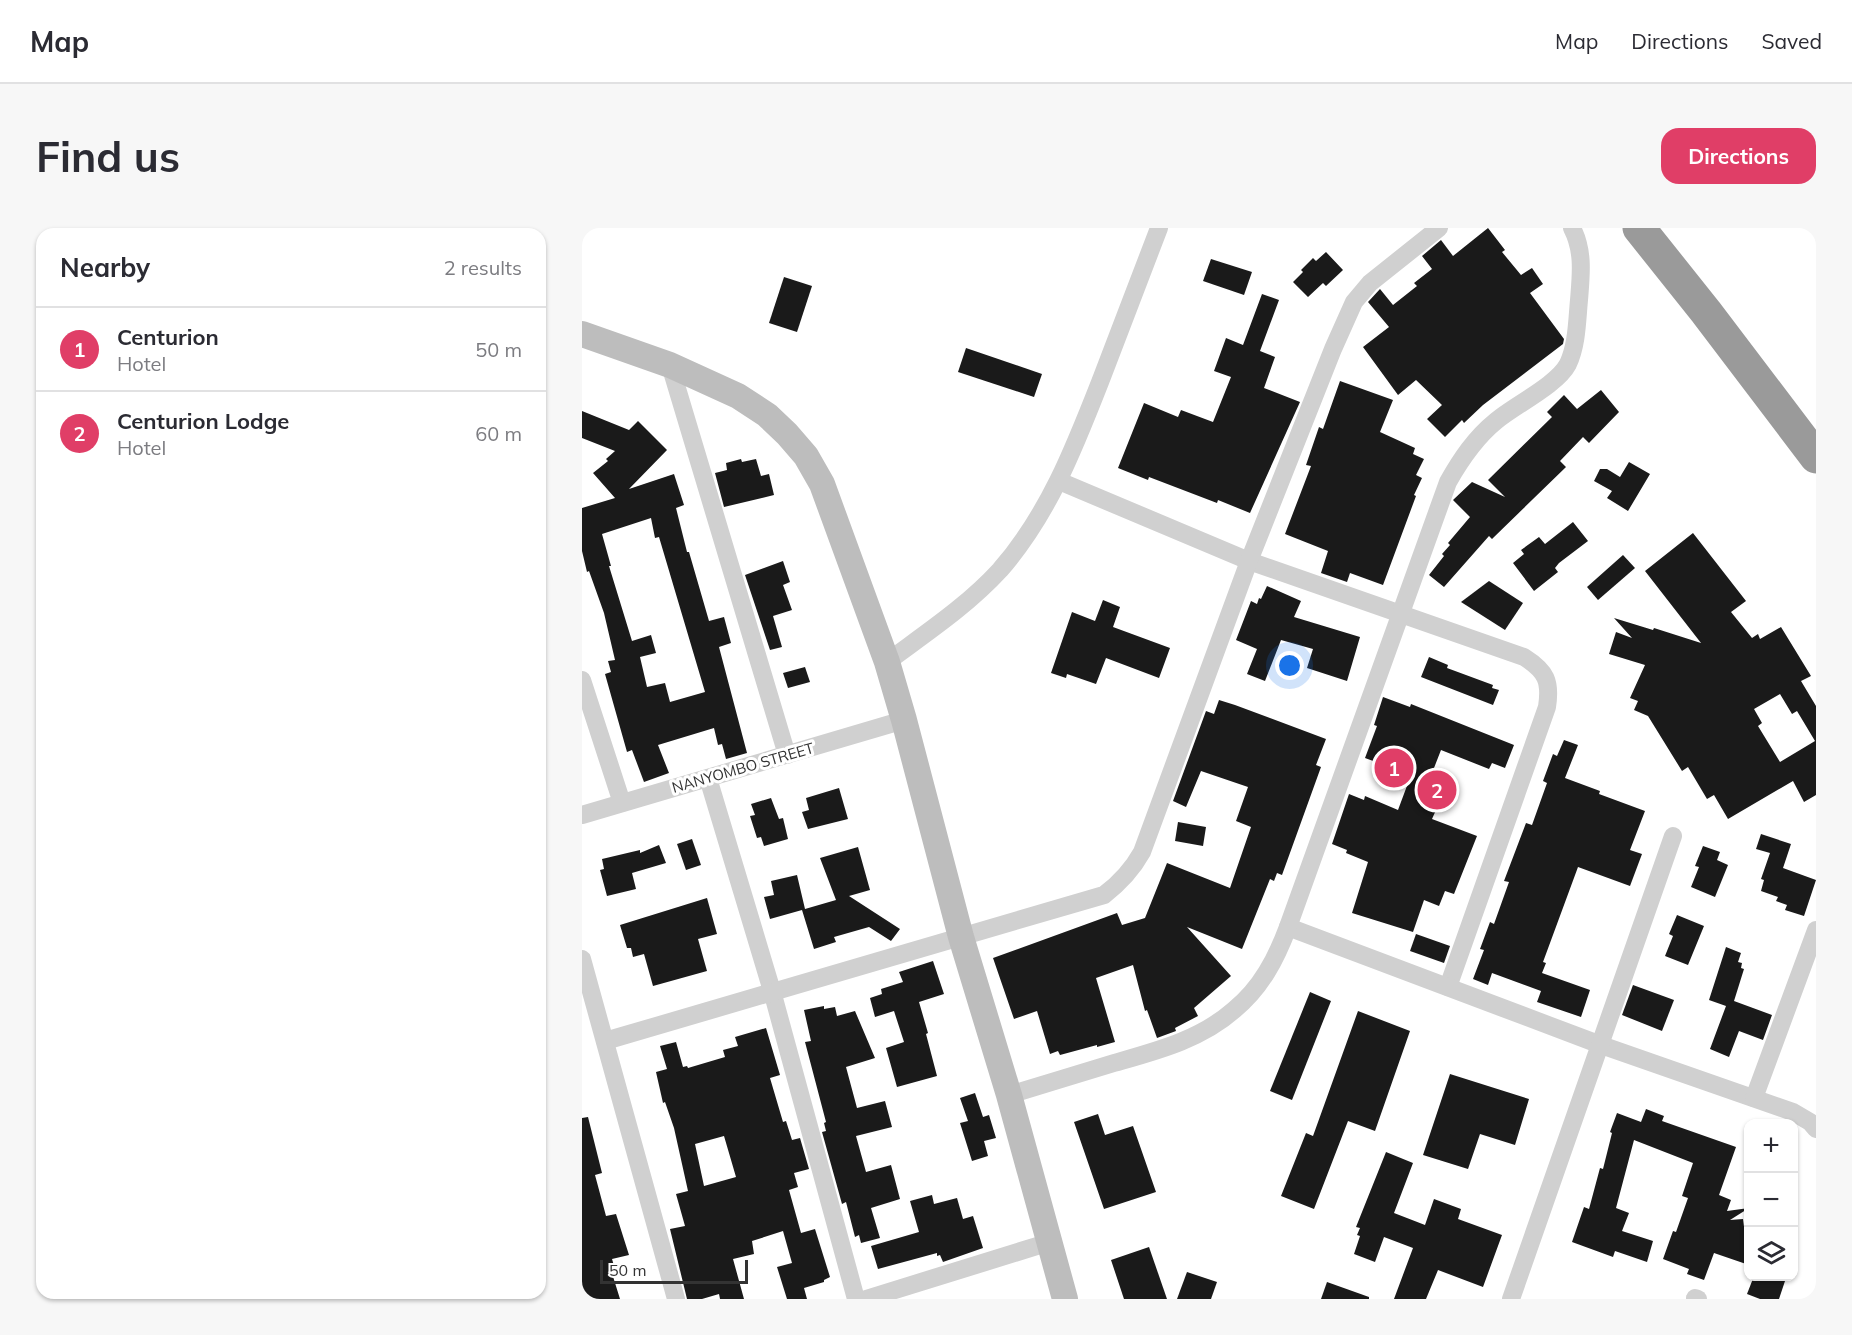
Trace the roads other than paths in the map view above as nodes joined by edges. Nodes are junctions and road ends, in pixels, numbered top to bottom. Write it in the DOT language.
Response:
graph roads {
  1 [pos="1159,228"];
  2 [pos="1439,228"];
  3 [pos="1572,228"];
  4 [pos="1639,228"];
  5 [pos="582,334"];
  6 [pos="670,365"];
  7 [pos="1816,457"];
  8 [pos="1059,481"];
  9 [pos="1249,561"];
  10 [pos="1400,614"];
  11 [pos="887,662"];
  12 [pos="582,680"];
  13 [pos="904,720"];
  14 [pos="787,755"];
  15 [pos="708,778"];
  16 [pos="622,804"];
  17 [pos="582,815"];
  18 [pos="1673,836"];
  19 [pos="1288,927"];
  20 [pos="1816,930"];
  21 [pos="961,937"];
  22 [pos="582,959"];
  23 [pos="1448,987"];
  24 [pos="772,991"];
  25 [pos="605,1041"];
  26 [pos="1601,1045"];
  27 [pos="1009,1095"];
  28 [pos="1754,1098"];
  29 [pos="1816,1129"];
  30 [pos="1050,1242"];
  31 [pos="676,1299"];
  32 [pos="856,1299"];
  33 [pos="867,1299"];
  34 [pos="1065,1299"];
  35 [pos="1511,1299"];
  1 -- 8 [label="street"];
  2 -- 9 [label="street"];
  3 -- 10 [label="street"];
  4 -- 7 [label="highway"];
  5 -- 6 [label="street"];
  6 -- 11 [label="street"];
  6 -- 14 [label="street"];
  8 -- 9 [label="street"];
  8 -- 11 [label="street"];
  9 -- 10 [label="street"];
  9 -- 21 [label="street"];
  10 -- 19 [label="street"];
  10 -- 23 [label="street"];
  11 -- 13 [label="street"];
  12 -- 16 [label="street"];
  13 -- 14 [label="street, NANYOMBO STREET"];
  13 -- 21 [label="street"];
  14 -- 15 [label="street, NANYOMBO STREET"];
  15 -- 16 [label="street, NANYOMBO STREET"];
  15 -- 24 [label="street"];
  16 -- 17 [label="street, NANYOMBO STREET"];
  18 -- 26 [label="street"];
  19 -- 23 [label="street"];
  19 -- 27 [label="street"];
  20 -- 28 [label="street"];
  21 -- 24 [label="street"];
  21 -- 27 [label="street"];
  22 -- 25 [label="street"];
  23 -- 26 [label="street"];
  24 -- 25 [label="street"];
  24 -- 32 [label="street"];
  25 -- 31 [label="street"];
  26 -- 28 [label="street"];
  26 -- 35 [label="street"];
  27 -- 30 [label="street"];
  28 -- 29 [label="street"];
  30 -- 33 [label="street"];
  30 -- 34 [label="street"];
}
